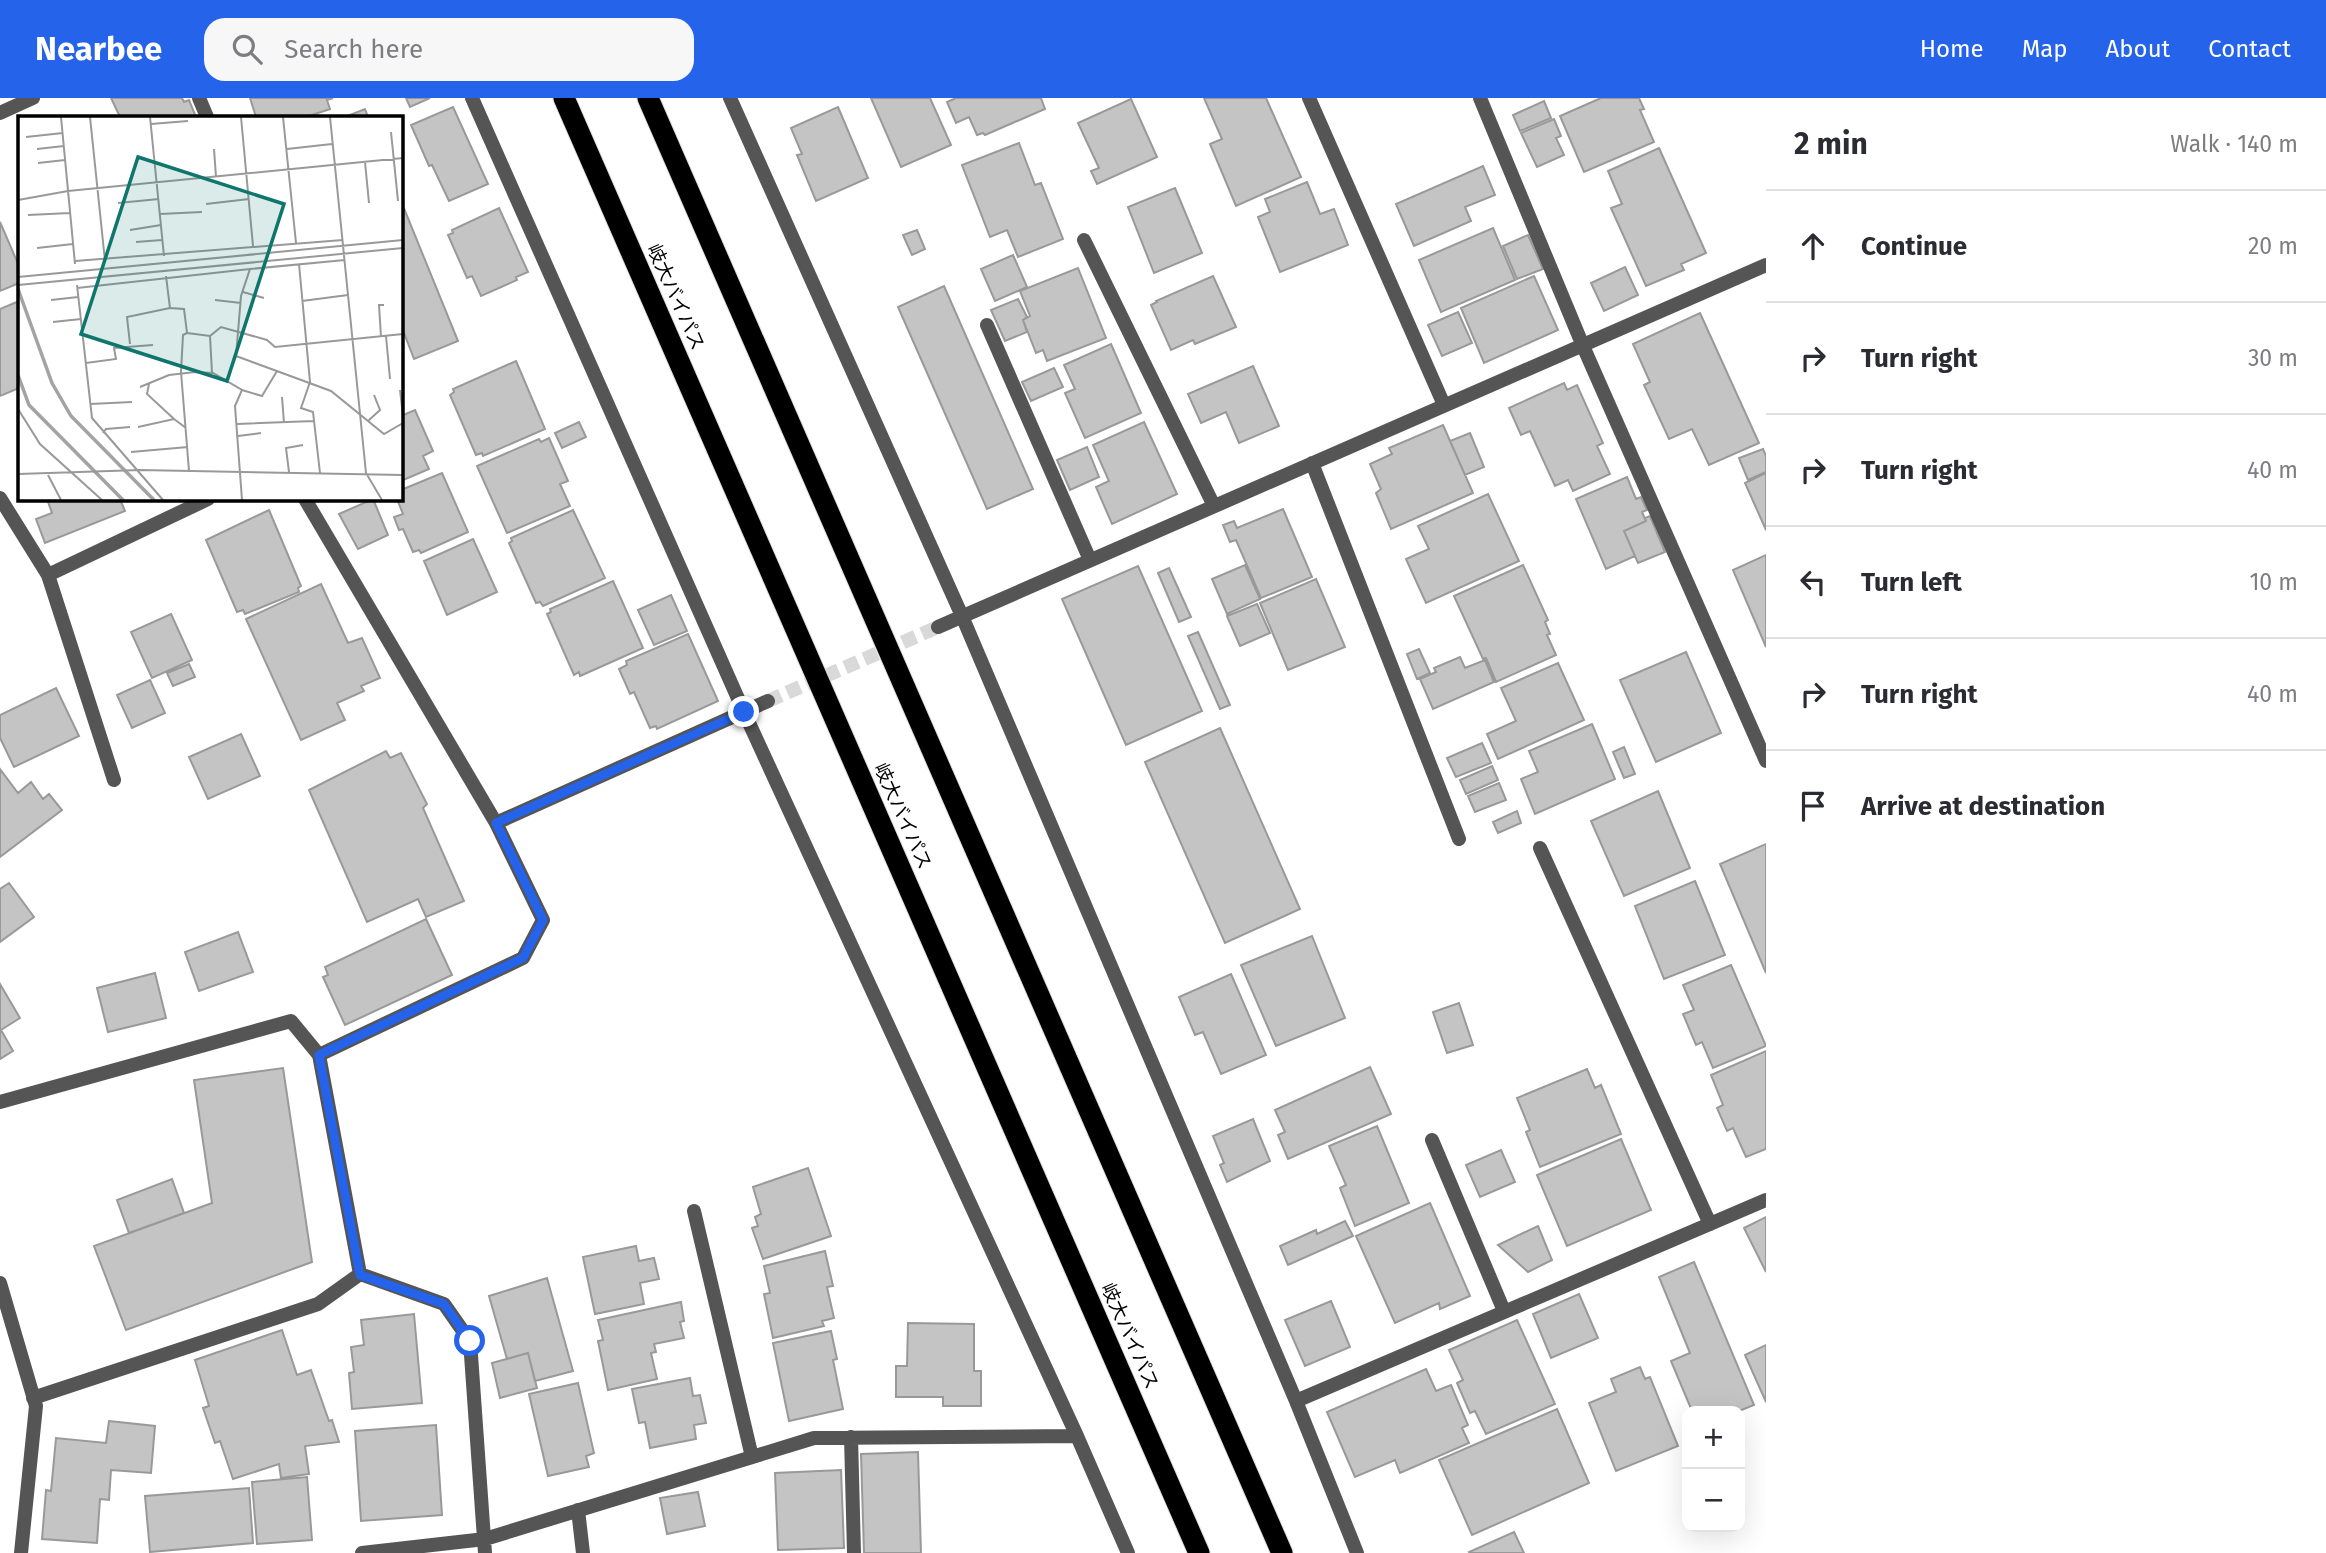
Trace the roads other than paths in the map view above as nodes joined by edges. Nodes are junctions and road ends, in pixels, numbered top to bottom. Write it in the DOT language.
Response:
graph roads {
  1 [pos="33,98"];
  2 [pos="199,98"];
  3 [pos="472,98"];
  4 [pos="564,98"];
  5 [pos="648,98"];
  6 [pos="1309,98"];
  7 [pos="1480,98"];
  8 [pos="734,99"];
  9 [pos="0,113"];
  10 [pos="207,116"];
  11 [pos="1084,240"];
  12 [pos="1766,265"];
  13 [pos="987,325"];
  14 [pos="1583,346"];
  15 [pos="1444,405"];
  16 [pos="1312,463"];
  17 [pos="0,498"];
  18 [pos="206,500"];
  19 [pos="306,500"];
  20 [pos="1214,506"];
  21 [pos="1090,559"];
  22 [pos="48,575"];
  23 [pos="962,616"];
  24 [pos="938,627"];
  25 [pos="768,701"];
  26 [pos="744,712"];
  27 [pos="1766,761"];
  28 [pos="114,780"];
  29 [pos="496,823"];
  30 [pos="1459,839"];
  31 [pos="1540,848"];
  32 [pos="319,1055"];
  33 [pos="0,1102"];
  34 [pos="1432,1140"];
  35 [pos="1766,1200"];
  36 [pos="694,1212"];
  37 [pos="1710,1224"];
  38 [pos="360,1275"];
  39 [pos="0,1283"];
  40 [pos="1504,1311"];
  41 [pos="33,1398"];
  42 [pos="1296,1401"];
  43 [pos="1077,1436"];
  44 [pos="851,1437"];
  45 [pos="752,1457"];
  46 [pos="578,1510"];
  47 [pos="485,1546"];
  48 [pos="21,1553"];
  49 [pos="362,1553"];
  50 [pos="583,1553"];
  51 [pos="854,1553"];
  52 [pos="1128,1553"];
  53 [pos="1199,1553"];
  54 [pos="1282,1553"];
  55 [pos="1357,1553"];
  1 -- 9 [label="street"];
  2 -- 10 [label="street"];
  3 -- 26 [label="street"];
  4 -- 53 [label="highway, 岐大バイパス"];
  5 -- 54 [label="highway"];
  6 -- 15 [label="street"];
  7 -- 14 [label="street"];
  8 -- 23 [label="street"];
  11 -- 20 [label="street"];
  12 -- 14 [label="street"];
  13 -- 21 [label="street"];
  14 -- 15 [label="street"];
  14 -- 27 [label="street"];
  15 -- 16 [label="street"];
  16 -- 20 [label="street"];
  16 -- 30 [label="street"];
  17 -- 22 [label="street"];
  18 -- 22 [label="street"];
  19 -- 29 [label="street"];
  20 -- 21 [label="street"];
  21 -- 23 [label="street"];
  22 -- 28 [label="street"];
  23 -- 24 [label="street"];
  23 -- 42 [label="street"];
  25 -- 26 [label="street"];
  26 -- 29 [label="street"];
  26 -- 43 [label="street"];
  29 -- 32 [label="street"];
  31 -- 37 [label="street"];
  32 -- 33 [label="street"];
  32 -- 38 [label="street"];
  34 -- 40 [label="street"];
  35 -- 37 [label="street"];
  36 -- 45 [label="street"];
  37 -- 40 [label="street"];
  38 -- 41 [label="street"];
  38 -- 47 [label="street"];
  39 -- 41 [label="street"];
  40 -- 42 [label="street"];
  41 -- 48 [label="street"];
  42 -- 55 [label="street"];
  43 -- 44 [label="street"];
  43 -- 52 [label="street"];
  44 -- 45 [label="street"];
  44 -- 51 [label="street"];
  45 -- 46 [label="street"];
  46 -- 47 [label="street"];
  46 -- 50 [label="street"];
  47 -- 49 [label="street"];
}
